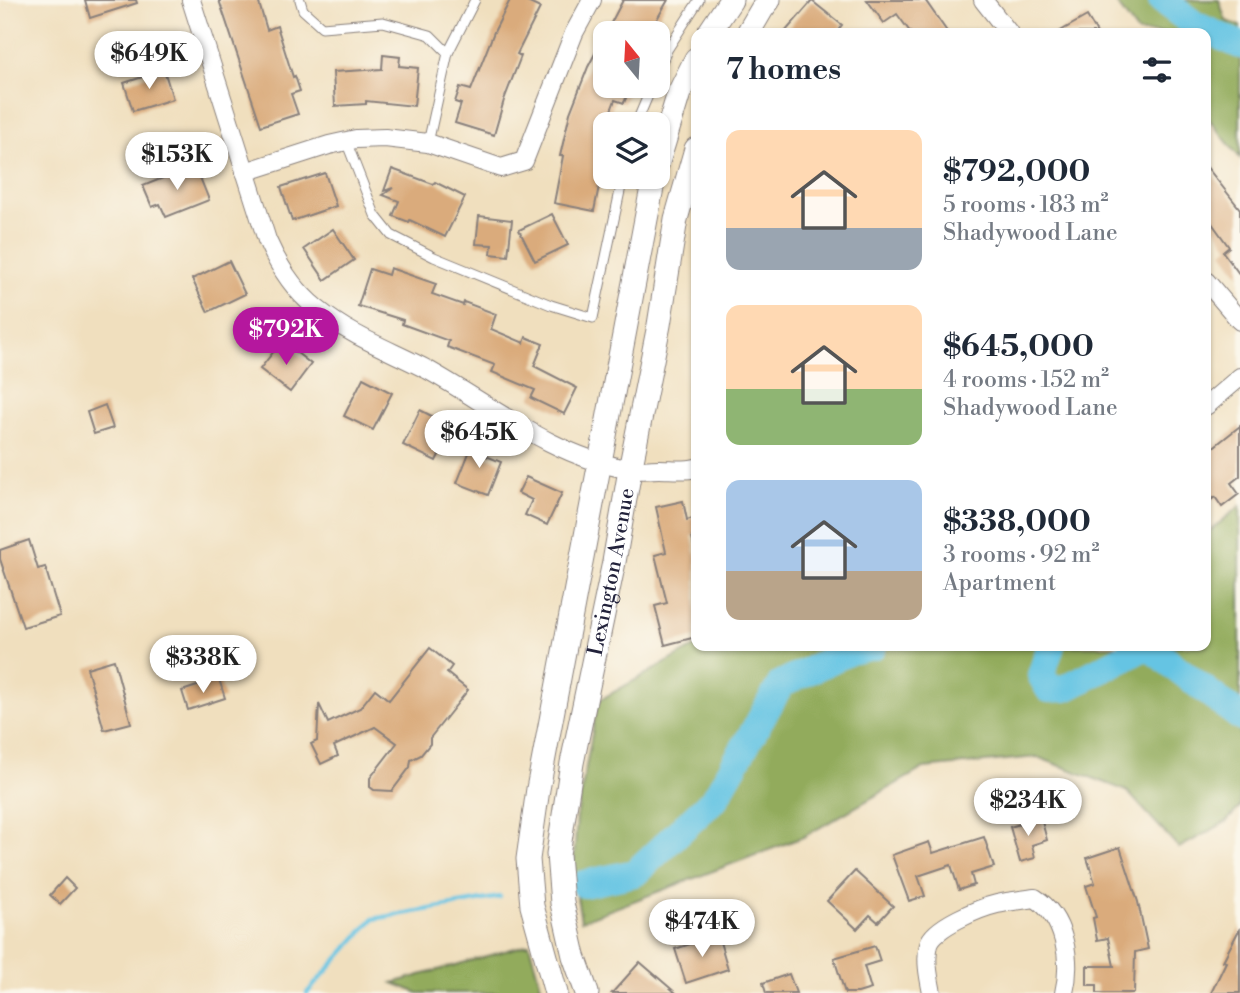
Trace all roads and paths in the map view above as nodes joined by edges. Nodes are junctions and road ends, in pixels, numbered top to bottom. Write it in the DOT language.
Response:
graph roads {
  1 [pos="191,0"];
  2 [pos="300,0"];
  3 [pos="475,0"];
  4 [pos="592,0"];
  5 [pos="699,0"];
  6 [pos="731,0"];
  7 [pos="769,0"];
  8 [pos="983,0"];
  9 [pos="712,28"];
  10 [pos="751,28"];
  11 [pos="1005,28"];
  12 [pos="670,45"];
  13 [pos="448,53"];
  14 [pos="691,69"];
  15 [pos="670,123"];
  16 [pos="346,141"];
  17 [pos="428,143"];
  18 [pos="691,166"];
  19 [pos="245,172"];
  20 [pos="620,189"];
  21 [pos="651,189"];
  22 [pos="1211,287"];
  23 [pos="1240,321"];
  24 [pos="1240,377"];
  25 [pos="1211,402"];
  26 [pos="598,462"];
  27 [pos="691,468"];
  28 [pos="630,470"];
  29 [pos="556,993"];
  30 [pos="587,993"];
  31 [pos="932,993"];
  32 [pos="1065,993"];
  1 -- 19 [label="street"];
  2 -- 13 [label="lane"];
  3 -- 13 [label="lane"];
  4 -- 17 [label="street"];
  5 -- 12 [label="lane"];
  6 -- 9 [label="street"];
  7 -- 10 [label="street"];
  8 -- 11 [label="street"];
  13 -- 17 [label="lane"];
  14 -- 15 [label="street"];
  16 -- 17 [label="street"];
  16 -- 19 [label="street"];
  16 -- 20 [label="lane"];
  18 -- 28 [label="street, Lexington Avenue"];
  19 -- 26 [label="street"];
  21 -- 26 [label="street, Lexington Avenue"];
  22 -- 23 [label="street"];
  24 -- 25 [label="street"];
  26 -- 28 [label="street"];
  26 -- 29 [label="street, Lexington Avenue"];
  27 -- 28 [label="street"];
  28 -- 30 [label="street, Lexington Avenue"];
  31 -- 32 [label="street"];
}
